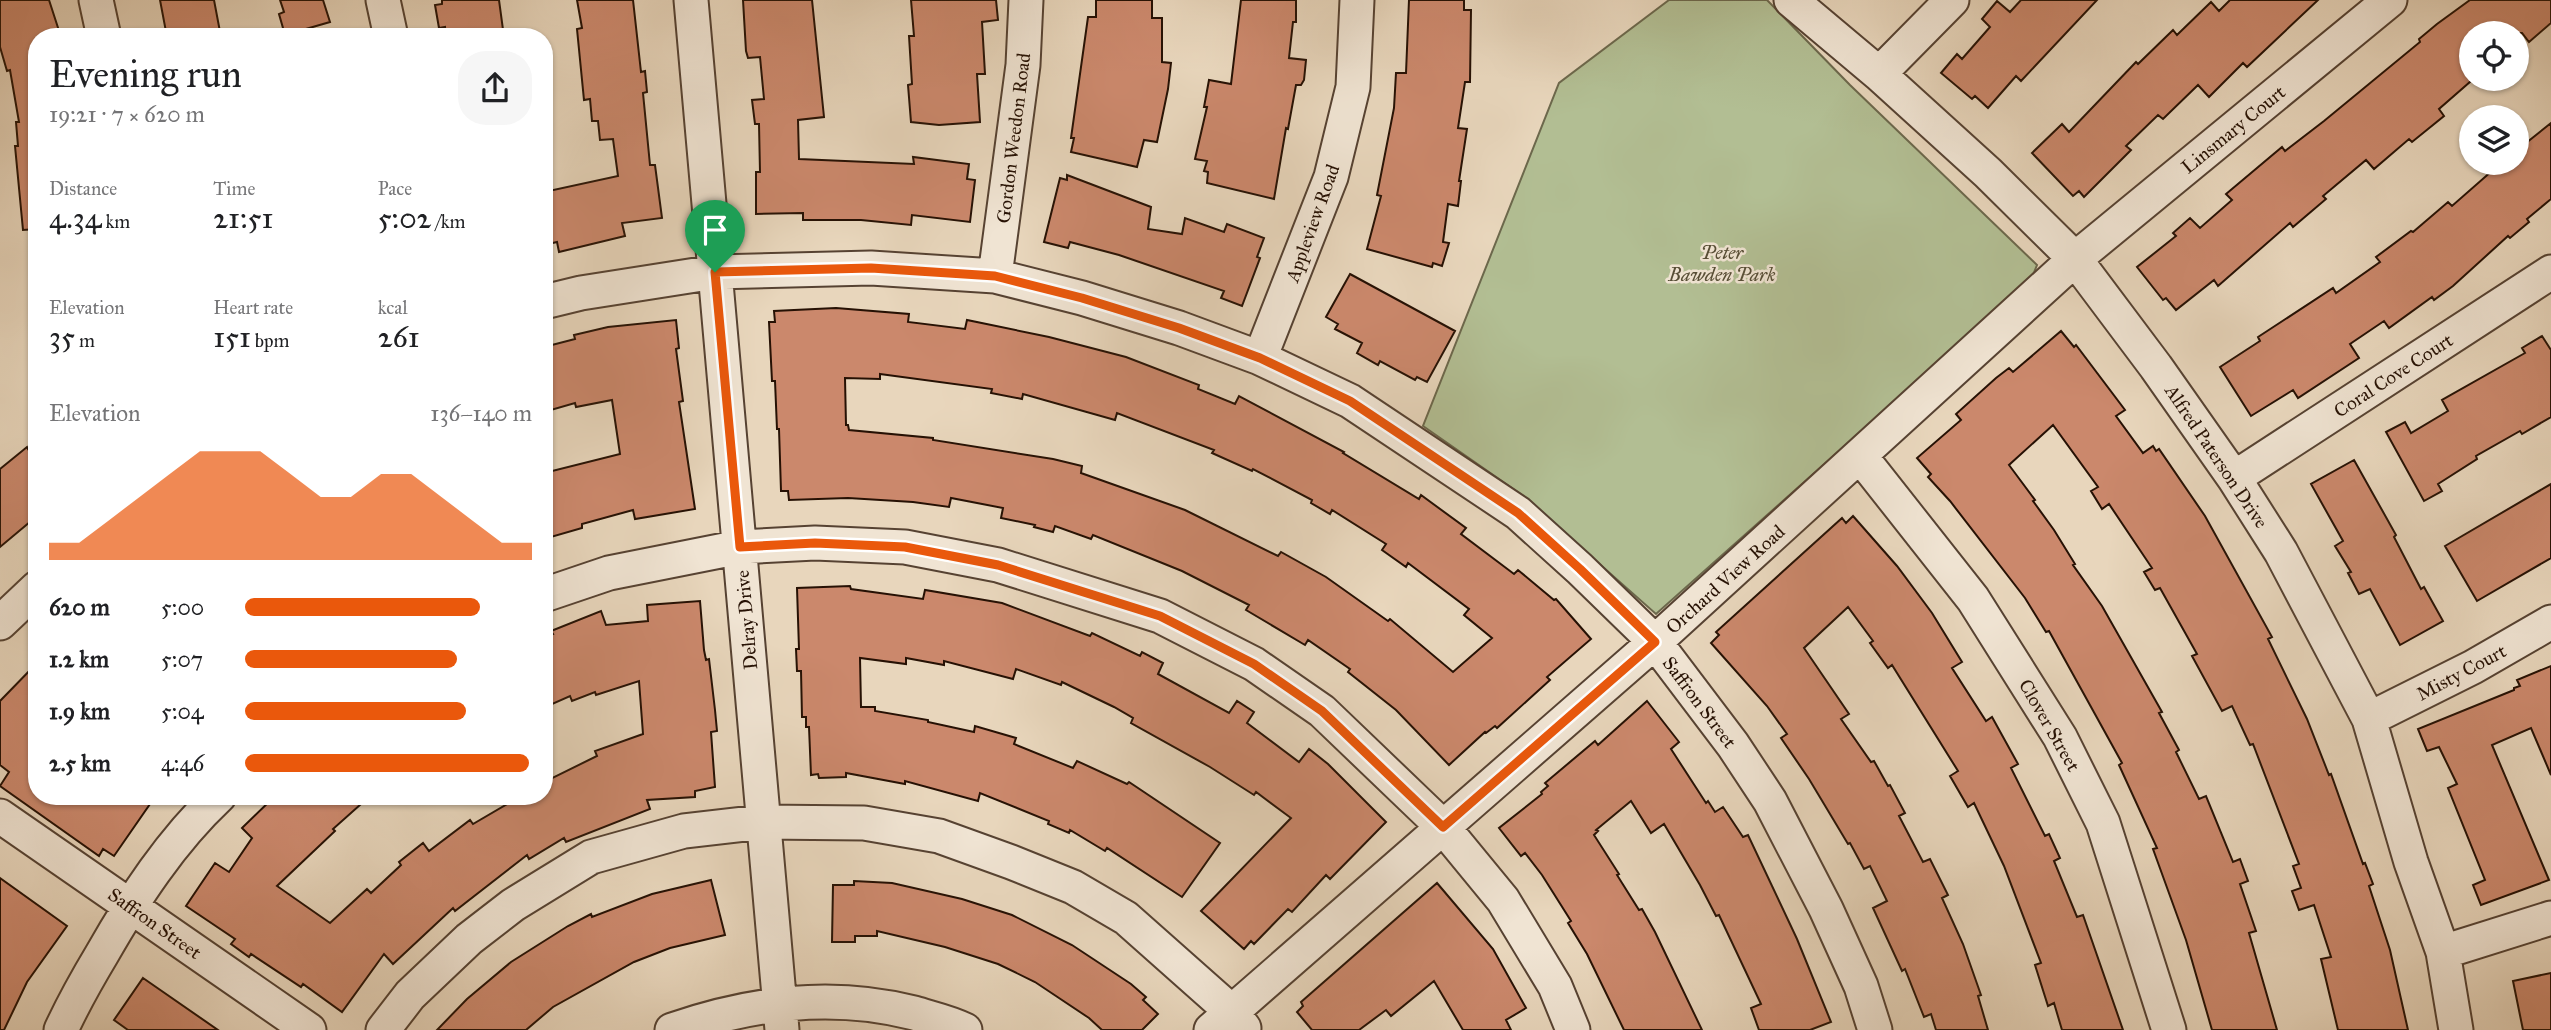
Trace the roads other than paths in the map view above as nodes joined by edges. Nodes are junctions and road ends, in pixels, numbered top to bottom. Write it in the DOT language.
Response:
graph roads {
  1 [pos="96,0"];
  2 [pos="383,0"];
  3 [pos="691,0"];
  4 [pos="1026,0"];
  5 [pos="1357,0"];
  6 [pos="1790,0"];
  7 [pos="1952,0"];
  8 [pos="2390,0"];
  9 [pos="102,28"];
  10 [pos="390,28"];
  11 [pos="1879,74"];
  12 [pos="2075,259"];
  13 [pos="715,272"];
  14 [pos="2551,272"];
  15 [pos="995,276"];
  16 [pos="553,300"];
  17 [pos="1260,358"];
  18 [pos="1861,457"];
  19 [pos="2234,478"];
  20 [pos="740,547"];
  21 [pos="553,592"];
  22 [pos="28,596"];
  23 [pos="1,621"];
  24 [pos="2551,622"];
  25 [pos="1655,642"];
  26 [pos="2369,719"];
  27 [pos="210,805"];
  28 [pos="0,816"];
  29 [pos="762,822"];
  30 [pos="1443,827"];
  31 [pos="130,905"];
  32 [pos="2551,918"];
  33 [pos="2443,952"];
  34 [pos="781,1017"];
  35 [pos="1229,1024"];
  36 [pos="61,1030"];
  37 [pos="309,1030"];
  38 [pos="383,1030"];
  39 [pos="672,1030"];
  40 [pos="964,1030"];
  41 [pos="1573,1030"];
  42 [pos="1875,1030"];
  43 [pos="2169,1030"];
  44 [pos="2456,1030"];
  1 -- 9 [label="street"];
  2 -- 10 [label="street"];
  3 -- 13 [label="street, Delray Drive"];
  4 -- 15 [label="street, Gordon Weedon Road"];
  5 -- 17 [label="street, Appleview Road"];
  6 -- 11 [label="street, Alfred Paterson Drive"];
  7 -- 11 [label="street"];
  8 -- 12 [label="street, Linsmary Court"];
  11 -- 12 [label="street, Alfred Paterson Drive"];
  12 -- 18 [label="street, Orchard View Road"];
  12 -- 19 [label="street, Alfred Paterson Drive"];
  13 -- 15 [label="street, Saffron Street"];
  13 -- 16 [label="street, Saffron Street"];
  13 -- 20 [label="street, Delray Drive"];
  14 -- 19 [label="street, Coral Cove Court"];
  15 -- 17 [label="street, Saffron Street"];
  17 -- 25 [label="street, Saffron Street"];
  18 -- 25 [label="street, Orchard View Road"];
  18 -- 43 [label="street, Clover Street"];
  19 -- 26 [label="street, Alfred Paterson Drive"];
  20 -- 21 [label="street"];
  20 -- 29 [label="street, Delray Drive"];
  20 -- 30 [label="street"];
  22 -- 23 [label="street"];
  24 -- 26 [label="street, Misty Court"];
  25 -- 30 [label="street, Orchard View Road"];
  25 -- 42 [label="street, Saffron Street"];
  26 -- 33 [label="street, Alfred Paterson Drive"];
  27 -- 31 [label="street"];
  28 -- 31 [label="street, Saffron Street"];
  29 -- 34 [label="street, Delray Drive"];
  29 -- 35 [label="street"];
  29 -- 38 [label="street"];
  30 -- 35 [label="street, Orchard View Road"];
  30 -- 41 [label="street"];
  31 -- 36 [label="street"];
  31 -- 37 [label="street, Saffron Street"];
  32 -- 33 [label="street"];
  33 -- 44 [label="street, Alfred Paterson Drive"];
  34 -- 39 [label="street"];
  34 -- 40 [label="street"];
}
